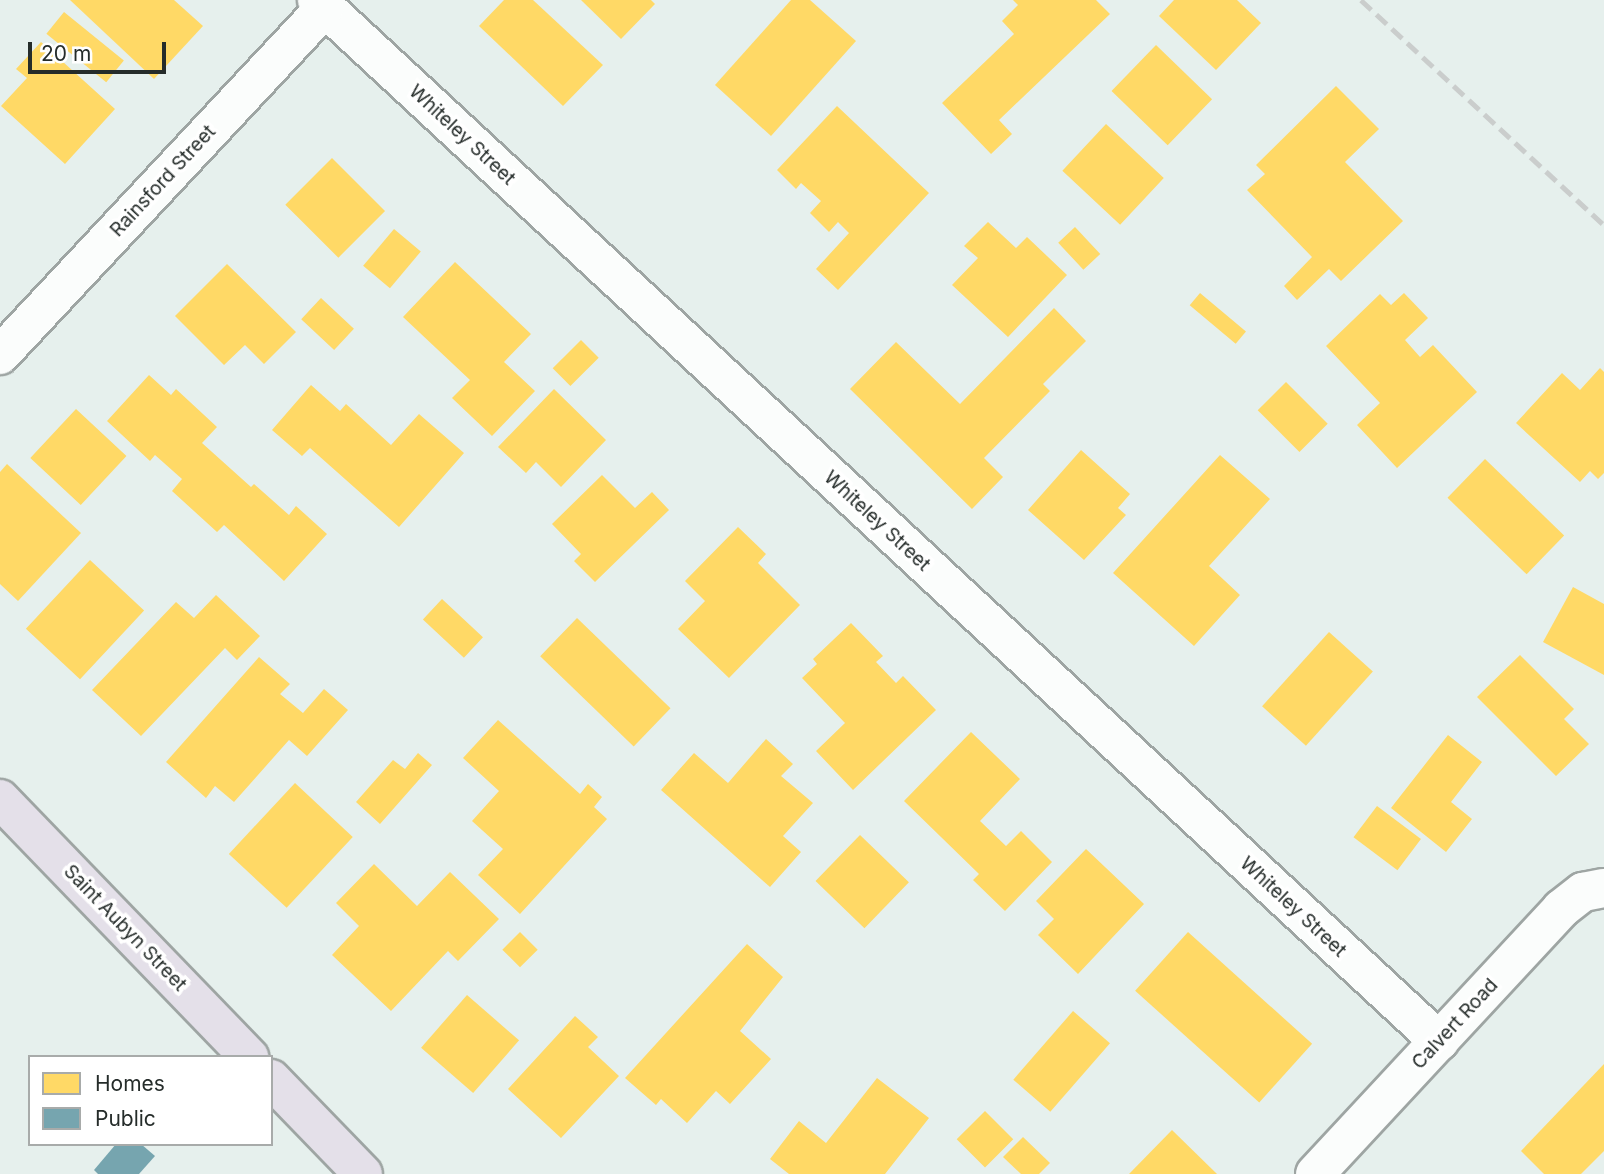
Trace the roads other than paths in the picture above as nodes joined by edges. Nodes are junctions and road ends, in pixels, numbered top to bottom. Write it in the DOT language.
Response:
graph roads {
  1 [pos="321,4"];
  2 [pos="0,355"];
  3 [pos="0,799"];
  4 [pos="1604,888"];
  5 [pos="1439,1041"];
  6 [pos="248,1055"];
  7 [pos="273,1081"];
  8 [pos="363,1174"];
  9 [pos="1315,1174"];
  1 -- 2 [label="street, Rainsford Street"];
  1 -- 5 [label="street, Whiteley Street"];
  3 -- 6 [label="highway, Saint Aubyn Street"];
  4 -- 5 [label="street, Calvert Road"];
  5 -- 9 [label="street, Calvert Road"];
  7 -- 8 [label="highway"];
}
